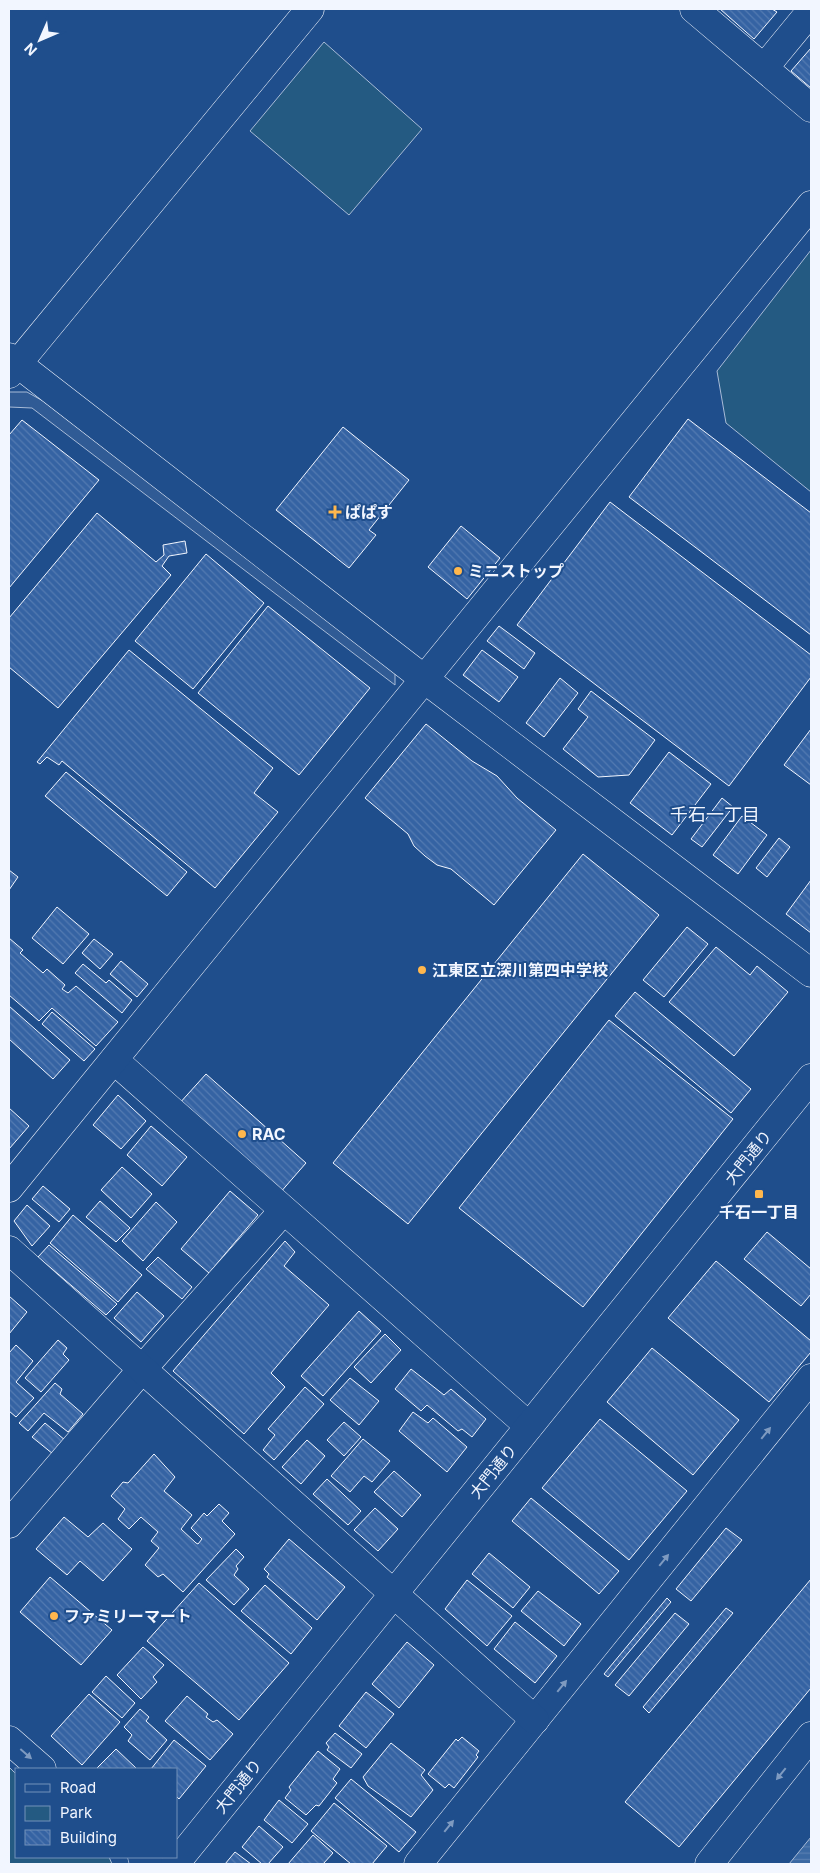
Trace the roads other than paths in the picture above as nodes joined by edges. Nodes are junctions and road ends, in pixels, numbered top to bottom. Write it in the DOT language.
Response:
graph roads {
  1 [pos="310,9"];
  2 [pos="694,9"];
  3 [pos="811,11"];
  4 [pos="764,68"];
  5 [pos="811,108"];
  6 [pos="811,205"];
  7 [pos="12,365"];
  8 [pos="423,678"];
  9 [pos="811,973"];
  10 [pos="114,1060"];
  11 [pos="811,1078"];
  12 [pos="9,1188"];
  13 [pos="284,1210"];
  14 [pos="9,1250"];
  15 [pos="143,1368"];
  16 [pos="811,1378"];
  17 [pos="529,1426"];
  18 [pos="9,1524"];
  19 [pos="393,1594"];
  20 [pos="535,1720"];
  21 [pos="811,1736"];
  22 [pos="9,1740"];
  23 [pos="41,1768"];
  24 [pos="175,1864"];
  25 [pos="418,1864"];
  26 [pos="708,1864"];
  1 -- 7 [label="street"];
  2 -- 4 [label="street"];
  3 -- 4 [label="street"];
  4 -- 5 [label="street"];
  6 -- 8 [label="street"];
  7 -- 8 [label="street"];
  8 -- 9 [label="street"];
  8 -- 10 [label="street"];
  10 -- 12 [label="street"];
  10 -- 13 [label="street"];
  11 -- 17 [label="street, 大門通り"];
  13 -- 15 [label="street"];
  13 -- 17 [label="street"];
  14 -- 15 [label="street"];
  15 -- 18 [label="street"];
  15 -- 19 [label="street"];
  20 -- 16 [label="street, one-way"];
  17 -- 19 [label="street, 大門通り"];
  19 -- 20 [label="street"];
  19 -- 24 [label="street, 大門通り"];
  25 -- 20 [label="street, one-way"];
  21 -- 26 [label="street, one-way"];
  22 -- 23 [label="street, one-way"];
}
